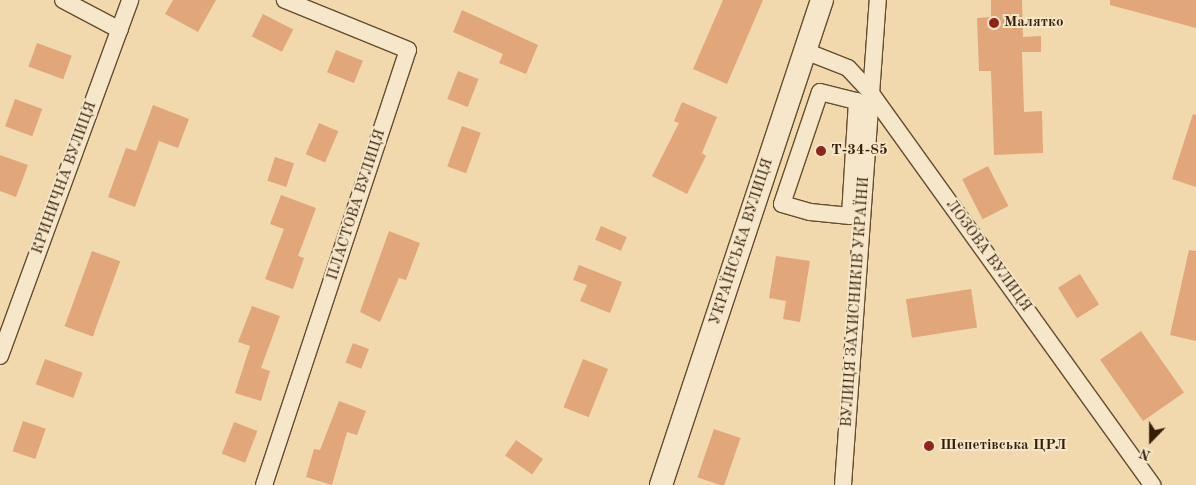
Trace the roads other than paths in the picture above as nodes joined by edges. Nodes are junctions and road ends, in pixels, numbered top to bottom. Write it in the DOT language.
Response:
graph roads {
  1 [pos="63,0"];
  2 [pos="130,0"];
  3 [pos="285,0"];
  4 [pos="822,0"];
  5 [pos="878,0"];
  6 [pos="120,30"];
  7 [pos="805,51"];
  8 [pos="870,92"];
  9 [pos="850,216"];
  10 [pos="0,356"];
  11 [pos="264,485"];
  12 [pos="661,485"];
  13 [pos="844,485"];
  14 [pos="1152,485"];
  1 -- 6 [label="street"];
  2 -- 6 [label="street, КРИНИЧНА ВУЛИЦЯ"];
  3 -- 11 [label="street, ПЛАСТОВА ВУЛИЦЯ"];
  4 -- 7 [label="main road, УКРАЇНСЬКА ВУЛИЦЯ"];
  5 -- 8 [label="street, ВУЛИЦЯ ЗАХИСНИКІВ УКРАЇНИ"];
  6 -- 10 [label="street, КРИНИЧНА ВУЛИЦЯ"];
  7 -- 8 [label="street, ЛОЗОВА ВУЛИЦЯ"];
  7 -- 12 [label="main road, УКРАЇНСЬКА ВУЛИЦЯ"];
  8 -- 13 [label="street, ВУЛИЦЯ ЗАХИСНИКІВ УКРАЇНИ"];
  8 -- 14 [label="street, ЛОЗОВА ВУЛИЦЯ"];
  9 -- 9 [label="street"];
}
